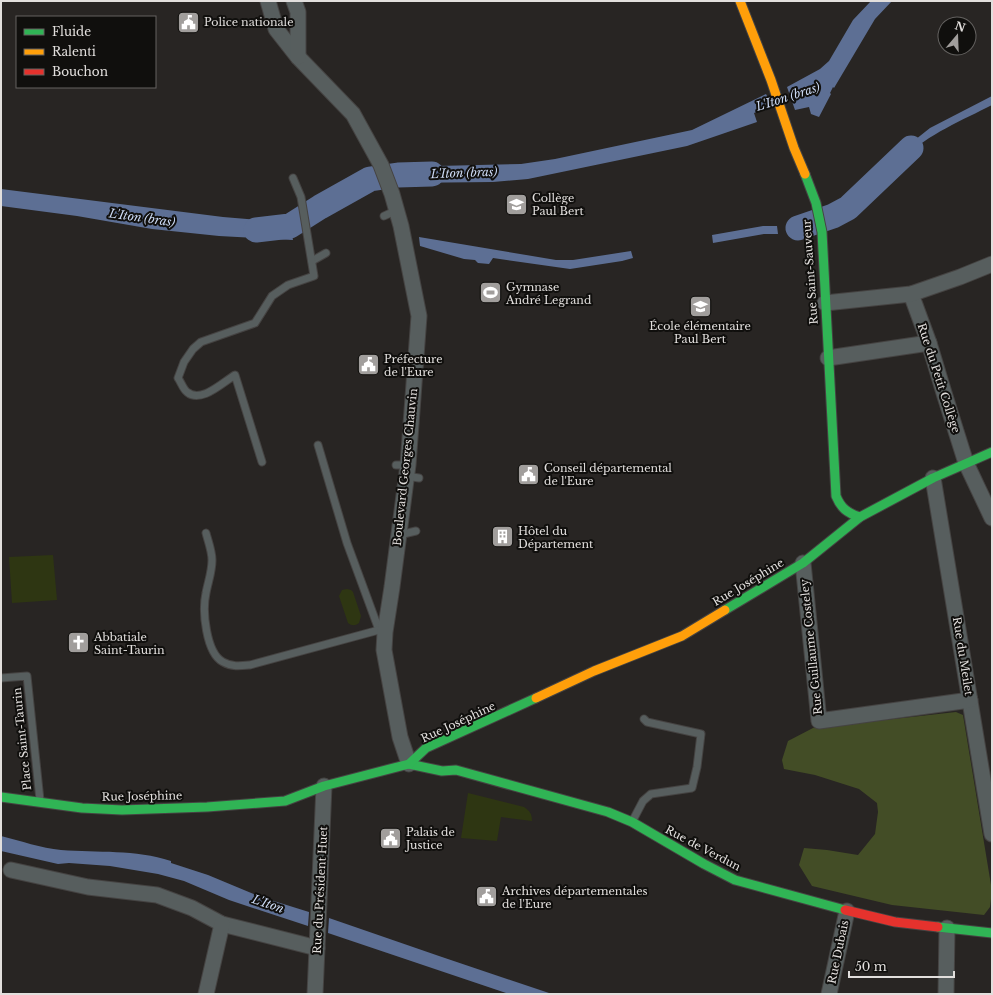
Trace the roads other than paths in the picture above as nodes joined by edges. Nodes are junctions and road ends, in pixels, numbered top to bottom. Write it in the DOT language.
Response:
graph roads {
  1 [pos="268,1"];
  2 [pos="740,1"];
  3 [pos="299,5"];
  4 [pos="298,57"];
  5 [pos="293,178"];
  6 [pos="326,253"];
  7 [pos="312,260"];
  8 [pos="992,264"];
  9 [pos="911,294"];
  10 [pos="825,303"];
  11 [pos="929,343"];
  12 [pos="828,358"];
  13 [pos="318,445"];
  14 [pos="992,452"];
  15 [pos="262,462"];
  16 [pos="966,463"];
  17 [pos="933,478"];
  18 [pos="860,517"];
  19 [pos="992,518"];
  20 [pos="416,531"];
  21 [pos="206,533"];
  22 [pos="399,535"];
  23 [pos="803,564"];
  24 [pos="382,631"];
  25 [pos="1,678"];
  26 [pos="970,700"];
  27 [pos="644,719"];
  28 [pos="448,739"];
  29 [pos="409,764"];
  30 [pos="456,770"];
  31 [pos="324,786"];
  32 [pos="1,797"];
  33 [pos="40,802"];
  34 [pos="632,822"];
  35 [pos="992,834"];
  36 [pos="11,870"];
  37 [pos="847,911"];
  38 [pos="222,924"];
  39 [pos="947,928"];
  40 [pos="992,933"];
  41 [pos="317,948"];
  42 [pos="206,994"];
  43 [pos="315,994"];
  44 [pos="829,994"];
  45 [pos="946,994"];
  1 -- 4 [label="street, Boulevard Georges Chauvin"];
  2 -- 10 [label="main road, Rue Saint-Sauveur"];
  3 -- 4 [label="street"];
  4 -- 22 [label="street, Boulevard Georges Chauvin"];
  5 -- 7 [label="lane"];
  6 -- 7 [label="lane"];
  7 -- 15 [label="lane"];
  8 -- 9 [label="street"];
  9 -- 10 [label="street"];
  9 -- 11 [label="street, Rue du Petit Collège"];
  10 -- 12 [label="main road, Rue Saint-Sauveur"];
  11 -- 12 [label="street"];
  11 -- 16 [label="street, Rue du Petit Collège"];
  12 -- 18 [label="main road, Rue Saint-Sauveur"];
  13 -- 24 [label="lane"];
  14 -- 16 [label="main road, Rue Joséphine"];
  16 -- 17 [label="main road, Rue Joséphine"];
  16 -- 19 [label="street, Rue du Petit Collège"];
  17 -- 18 [label="main road, Rue Joséphine"];
  17 -- 26 [label="street, Rue du Meilet"];
  18 -- 23 [label="main road, Rue Joséphine"];
  20 -- 22 [label="lane"];
  21 -- 24 [label="lane"];
  22 -- 24 [label="street, Boulevard Georges Chauvin"];
  23 -- 26 [label="street, Rue Guillaume Costeley"];
  23 -- 28 [label="main road, Rue Joséphine"];
  24 -- 29 [label="street, Boulevard Georges Chauvin"];
  25 -- 33 [label="lane, Place Saint-Taurin"];
  26 -- 35 [label="street, Rue du Meilet"];
  27 -- 34 [label="lane"];
  28 -- 29 [label="main road, Rue Joséphine"];
  28 -- 30 [label="main road"];
  29 -- 30 [label="main road, Rue de Verdun"];
  29 -- 31 [label="main road, Rue Joséphine"];
  30 -- 34 [label="main road, Rue de Verdun"];
  31 -- 33 [label="main road, Rue Joséphine"];
  31 -- 41 [label="street, Rue du Président Huet"];
  32 -- 33 [label="main road, Rue Joséphine"];
  34 -- 37 [label="main road, Rue de Verdun"];
  36 -- 38 [label="street"];
  37 -- 39 [label="main road, Rue de Verdun"];
  37 -- 44 [label="street, Rue Dubais"];
  38 -- 41 [label="street"];
  38 -- 42 [label="street"];
  39 -- 40 [label="main road, Rue de Verdun"];
  39 -- 45 [label="street"];
  41 -- 43 [label="street, Rue du Président Huet"];
}
